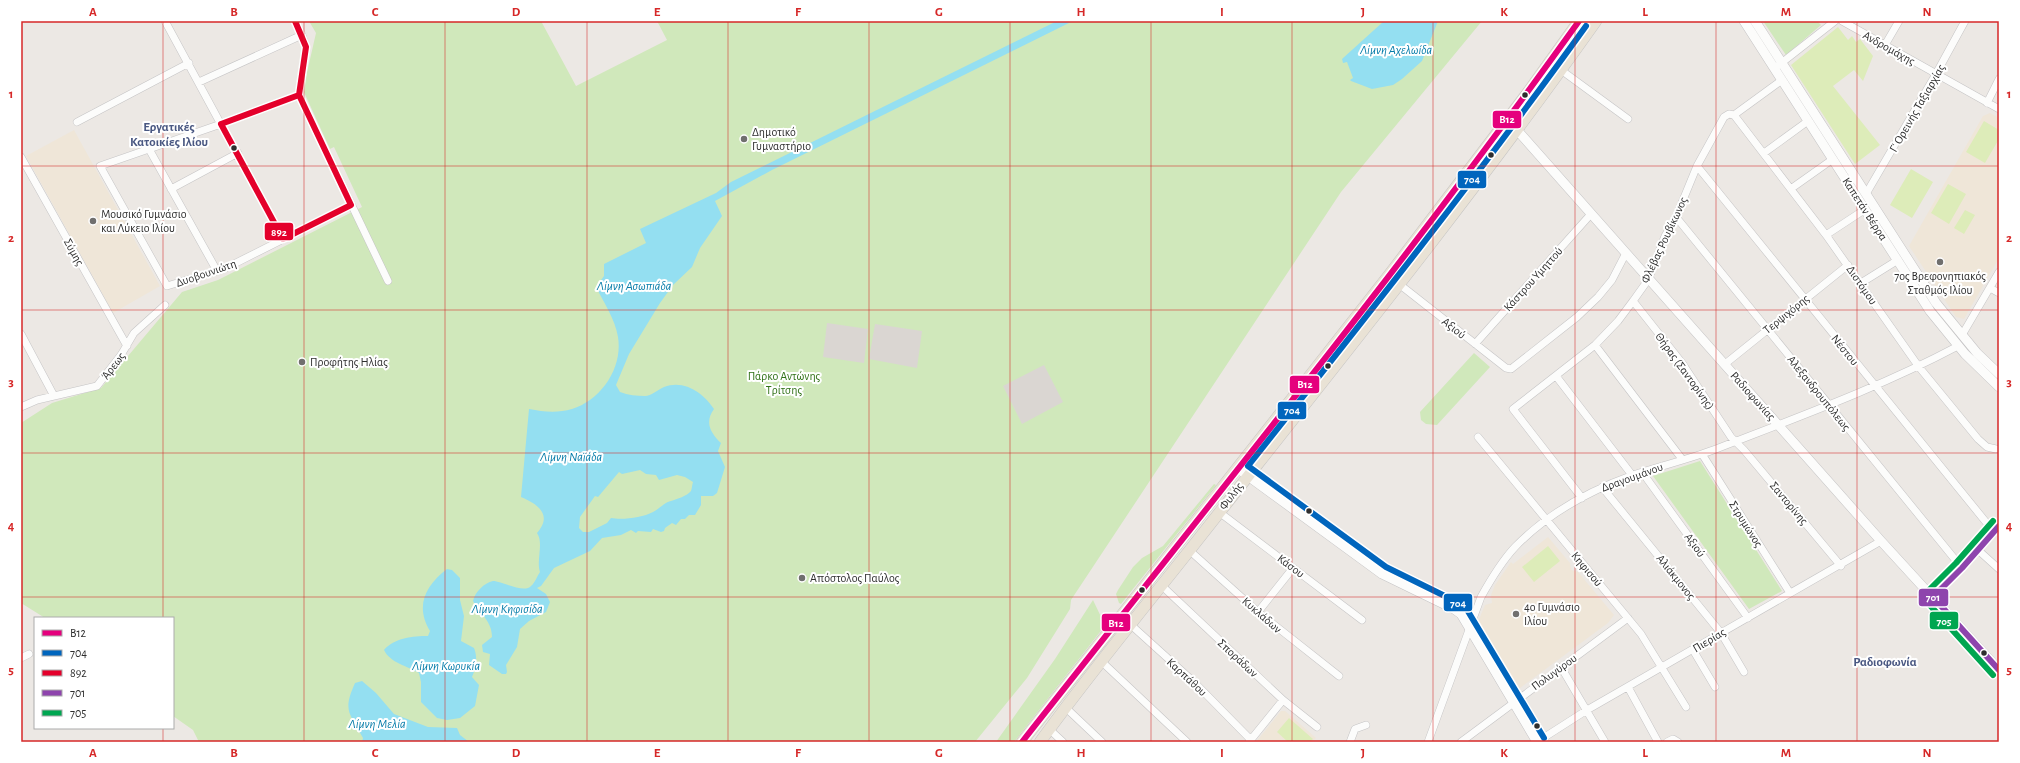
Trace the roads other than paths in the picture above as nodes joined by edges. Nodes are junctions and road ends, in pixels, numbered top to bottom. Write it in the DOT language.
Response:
graph roads {
  1 [pos="165,21"];
  2 [pos="295,21"];
  3 [pos="1579,21"];
  4 [pos="1596,21"];
  5 [pos="1744,21"];
  6 [pos="1755,21"];
  7 [pos="1834,21"];
  8 [pos="1842,21"];
  9 [pos="1899,21"];
  10 [pos="1965,21"];
  11 [pos="302,35"];
  12 [pos="1761,39"];
  13 [pos="1885,45"];
  14 [pos="189,63"];
  15 [pos="1779,66"];
  16 [pos="1561,70"];
  17 [pos="1936,74"];
  18 [pos="1999,79"];
  19 [pos="1782,80"];
  20 [pos="199,82"];
  21 [pos="299,95"];
  22 [pos="1987,103"];
  23 [pos="1999,110"];
  24 [pos="1734,115"];
  25 [pos="1628,119"];
  26 [pos="1808,121"];
  27 [pos="77,122"];
  28 [pos="1506,122"];
  29 [pos="222,124"];
  30 [pos="1517,130"];
  31 [pos="149,149"];
  32 [pos="238,153"];
  33 [pos="1764,153"];
  34 [pos="21,157"];
  35 [pos="1833,159"];
  36 [pos="1697,166"];
  37 [pos="1792,188"];
  38 [pos="171,190"];
  39 [pos="1866,194"];
  40 [pos="351,205"];
  41 [pos="1864,210"];
  42 [pos="1591,214"];
  43 [pos="1676,217"];
  44 [pos="1826,235"];
  45 [pos="283,239"];
  46 [pos="1626,254"];
  47 [pos="1898,260"];
  48 [pos="1848,265"];
  49 [pos="216,272"];
  50 [pos="1999,272"];
  51 [pos="1648,280"];
  52 [pos="388,281"];
  53 [pos="1861,283"];
  54 [pos="1398,284"];
  55 [pos="1990,288"];
  56 [pos="1999,293"];
  57 [pos="1805,300"];
  58 [pos="1633,301"];
  59 [pos="165,305"];
  60 [pos="1768,329"];
  61 [pos="21,334"];
  62 [pos="1962,335"];
  63 [pos="1475,344"];
  64 [pos="1595,345"];
  65 [pos="127,346"];
  66 [pos="1958,346"];
  67 [pos="1725,364"];
  68 [pos="1919,367"];
  69 [pos="1999,374"];
  70 [pos="1556,376"];
  71 [pos="1874,386"];
  72 [pos="1999,386"];
  73 [pos="54,396"];
  74 [pos="1828,404"];
  75 [pos="21,407"];
  76 [pos="1778,425"];
  77 [pos="1478,437"];
  78 [pos="1736,441"];
  79 [pos="1996,449"];
  80 [pos="1702,454"];
  81 [pos="1682,459"];
  82 [pos="1237,468"];
  83 [pos="1642,472"];
  84 [pos="1632,475"];
  85 [pos="1246,476"];
  86 [pos="1602,487"];
  87 [pos="1582,498"];
  88 [pos="1219,512"];
  89 [pos="1546,521"];
  90 [pos="1997,529"];
  91 [pos="1882,542"];
  92 [pos="1189,550"];
  93 [pos="1978,550"];
  94 [pos="1841,566"];
  95 [pos="1293,568"];
  96 [pos="1962,568"];
  97 [pos="1999,569"];
  98 [pos="1162,585"];
  99 [pos="1790,594"];
  100 [pos="1933,597"];
  101 [pos="1258,612"];
  102 [pos="1121,616"];
  103 [pos="1628,618"];
  104 [pos="1748,618"];
  105 [pos="1362,620"];
  106 [pos="1130,625"];
  107 [pos="1469,626"];
  108 [pos="1721,633"];
  109 [pos="1693,650"];
  110 [pos="29,654"];
  111 [pos="21,658"];
  112 [pos="1101,661"];
  113 [pos="1561,668"];
  114 [pos="1663,668"];
  115 [pos="1999,670"];
  116 [pos="1744,672"];
  117 [pos="1339,676"];
  118 [pos="1628,686"];
  119 [pos="1715,686"];
  120 [pos="1283,700"];
  121 [pos="1513,702"];
  122 [pos="1065,707"];
  123 [pos="1686,707"];
  124 [pos="1587,710"];
  125 [pos="1366,725"];
  126 [pos="1316,728"];
  127 [pos="1049,729"];
  128 [pos="1250,741"];
  129 [pos="1022,742"];
  130 [pos="1040,742"];
  131 [pos="1063,742"];
  132 [pos="1102,742"];
  133 [pos="1187,742"];
  134 [pos="1350,742"];
  135 [pos="1428,742"];
  136 [pos="1461,742"];
  137 [pos="1537,742"];
  138 [pos="1605,742"];
  139 [pos="1658,742"];
  1 -- 14 [label="street"];
  2 -- 11 [label="street"];
  3 -- 28 [label="main road, Φυλής"];
  4 -- 16 [label="main road, Φυλής"];
  5 -- 12 [label="street, Καπετάν Βέρρα"];
  6 -- 12 [label="street, Καπετάν Βέρρα"];
  7 -- 15 [label="street"];
  8 -- 13 [label="street, Ανδρομάχης"];
  9 -- 13 [label="street"];
  10 -- 17 [label="street, Γ' Ορεινής Ταξιαρχίας"];
  11 -- 20 [label="street"];
  11 -- 21 [label="street"];
  12 -- 15 [label="street, Καπετάν Βέρρα"];
  13 -- 17 [label="street, Ανδρομάχης"];
  14 -- 20 [label="street"];
  14 -- 27 [label="street"];
  15 -- 19 [label="street, Καπετάν Βέρρα"];
  15 -- 39 [label="street, Καπετάν Βέρρα"];
  16 -- 25 [label="street"];
  16 -- 30 [label="main road, Φυλής"];
  17 -- 22 [label="street, Ανδρομάχης"];
  17 -- 39 [label="street, Γ' Ορεινής Ταξιαρχίας"];
  18 -- 22 [label="street"];
  19 -- 24 [label="street, Φλέβας Ρουβίκωνος"];
  19 -- 26 [label="street, Καπετάν Βέρρα"];
  20 -- 29 [label="street"];
  21 -- 29 [label="street"];
  21 -- 40 [label="street"];
  22 -- 23 [label="street, Ανδρομάχης"];
  24 -- 33 [label="street, Διστόμου"];
  24 -- 36 [label="street, Φλέβας Ρουβίκωνος"];
  26 -- 33 [label="street"];
  26 -- 35 [label="street, Καπετάν Βέρρα"];
  28 -- 30 [label="street, Ραδιοφωνίας"];
  28 -- 82 [label="main road, Φυλής"];
  29 -- 31 [label="street"];
  29 -- 32 [label="street"];
  30 -- 42 [label="street, Ραδιοφωνίας"];
  30 -- 54 [label="main road, Φυλής"];
  31 -- 38 [label="street"];
  31 -- 49 [label="street, Δυοβουνιώτη"];
  32 -- 38 [label="street"];
  32 -- 45 [label="street"];
  33 -- 37 [label="street, Διστόμου"];
  34 -- 65 [label="street, Σύμης"];
  35 -- 37 [label="street"];
  35 -- 41 [label="street, Καπετάν Βέρρα"];
  36 -- 43 [label="street, Φλέβας Ρουβίκωνος"];
  36 -- 57 [label="street, Νέστου"];
  37 -- 44 [label="street, Διστόμου"];
  38 -- 49 [label="street"];
  39 -- 62 [label="street, Καπετάν Βέρρα"];
  40 -- 45 [label="street, Δυοβουνιώτη"];
  40 -- 52 [label="street"];
  41 -- 44 [label="street"];
  41 -- 47 [label="street, Καπετάν Βέρρα"];
  42 -- 46 [label="street, Ραδιοφωνίας"];
  42 -- 63 [label="street, Κάστρου Υμηττού"];
  43 -- 51 [label="street, Φλέβας Ρουβίκωνος"];
  43 -- 60 [label="street, Αλεξανδρουπόλεως"];
  44 -- 48 [label="street, Διστόμου"];
  45 -- 49 [label="street, Δυοβουνιώτη"];
  46 -- 51 [label="street, Ραδιοφωνίας"];
  46 -- 63 [label="street, Αξιού"];
  47 -- 53 [label="street"];
  47 -- 66 [label="street, Καπετάν Βέρρα"];
  48 -- 53 [label="street, Διστόμου"];
  48 -- 57 [label="street, Τερψιχόρης"];
  50 -- 55 [label="street"];
  51 -- 58 [label="street, Φλέβας Ρουβίκωνος"];
  51 -- 67 [label="street, Ραδιοφωνίας"];
  53 -- 68 [label="street, Διστόμου"];
  54 -- 63 [label="street, Αξιού"];
  54 -- 85 [label="main road, Φυλής"];
  55 -- 56 [label="street"];
  55 -- 62 [label="street"];
  57 -- 60 [label="street, Τερψιχόρης"];
  57 -- 71 [label="street, Νέστου"];
  58 -- 64 [label="street, Φλέβας Ρουβίκωνος"];
  58 -- 78 [label="street, Θήρας (Σαντορίνης)"];
  59 -- 65 [label="street, Άρεως"];
  60 -- 67 [label="street, Τερψιχόρης"];
  60 -- 74 [label="street, Αλεξανδρουπόλεως"];
  61 -- 73 [label="street"];
  62 -- 69 [label="street, Καπετάν Βέρρα"];
  64 -- 70 [label="street, Φλέβας Ρουβίκωνος"];
  64 -- 81 [label="street"];
  65 -- 73 [label="street, Άρεως"];
  66 -- 68 [label="street, Δραγουμάνου"];
  66 -- 72 [label="street, Καπετάν Βέρρα"];
  67 -- 76 [label="street, Ραδιοφωνίας"];
  68 -- 71 [label="street, Δραγουμάνου"];
  68 -- 79 [label="street, Διστόμου"];
  70 -- 84 [label="street"];
  70 -- 87 [label="street, Φλέβας Ρουβίκωνος"];
  71 -- 74 [label="street, Δραγουμάνου"];
  71 -- 90 [label="street, Νέστου"];
  73 -- 75 [label="street, Άρεως"];
  74 -- 76 [label="street, Δραγουμάνου"];
  74 -- 96 [label="street, Αλεξανδρουπόλεως"];
  76 -- 78 [label="street, Δραγουμάνου"];
  76 -- 91 [label="street, Ραδιοφωνίας"];
  77 -- 89 [label="street, Κηφισού"];
  78 -- 80 [label="street, Δραγουμάνου"];
  78 -- 94 [label="street, Σαντορίνης"];
  80 -- 81 [label="street, Δραγουμάνου"];
  80 -- 99 [label="street, Στρυμώνος"];
  81 -- 83 [label="street, Δραγουμάνου"];
  82 -- 85 [label="street"];
  82 -- 102 [label="main road, Φυλής"];
  83 -- 84 [label="street, Δραγουμάνου"];
  83 -- 104 [label="street, Αξιού"];
  84 -- 86 [label="street, Δραγουμάνου"];
  85 -- 88 [label="main road, Φυλής"];
  85 -- 107 [label="street"];
  86 -- 87 [label="street, Δραγουμάνου"];
  86 -- 108 [label="street, Αλιάκμονος"];
  87 -- 89 [label="street, Δραγουμάνου"];
  88 -- 92 [label="main road, Φυλής"];
  88 -- 95 [label="street, Κάσου"];
  89 -- 103 [label="street, Κηφισού"];
  89 -- 107 [label="street, Δραγουμάνου"];
  90 -- 93 [label="street"];
  91 -- 94 [label="street, Πιερίας"];
  91 -- 100 [label="street, Ραδιοφωνίας"];
  92 -- 98 [label="main road, Φυλής"];
  92 -- 101 [label="street, Κυκλάδων"];
  93 -- 96 [label="street"];
  93 -- 97 [label="street"];
  94 -- 99 [label="street, Πιερίας"];
  95 -- 101 [label="street"];
  95 -- 105 [label="street, Κάσου"];
  96 -- 100 [label="street"];
  98 -- 106 [label="main road, Φυλής"];
  98 -- 120 [label="street, Σποράδων"];
  99 -- 104 [label="street, Πιερίας"];
  100 -- 115 [label="street, Ραδιοφωνίας"];
  101 -- 117 [label="street, Κυκλάδων"];
  102 -- 106 [label="street, Καρπάθου"];
  102 -- 129 [label="main road, Φυλής"];
  103 -- 113 [label="street, Πολυγύρου"];
  103 -- 114 [label="street, Κηφισού"];
  104 -- 108 [label="street, Πιερίας"];
  106 -- 112 [label="main road, Φυλής"];
  106 -- 128 [label="street, Καρπάθου"];
  107 -- 121 [label="street"];
  107 -- 135 [label="street, Δραγουμάνου"];
  108 -- 109 [label="street, Πιερίας"];
  108 -- 116 [label="street, Αλιάκμονος"];
  109 -- 114 [label="street, Πιερίας"];
  109 -- 119 [label="street"];
  110 -- 111 [label="street"];
  112 -- 122 [label="main road, Φυλής"];
  112 -- 133 [label="street"];
  113 -- 121 [label="street, Πολυγύρου"];
  113 -- 124 [label="street"];
  114 -- 118 [label="street, Πιερίας"];
  114 -- 123 [label="street, Κηφισού"];
  118 -- 124 [label="street, Πιερίας"];
  118 -- 139 [label="street"];
  120 -- 126 [label="street, Σποράδων"];
  120 -- 128 [label="street"];
  121 -- 136 [label="street, Πολυγύρου"];
  121 -- 137 [label="street"];
  122 -- 127 [label="main road, Φυλής"];
  122 -- 132 [label="street"];
  124 -- 137 [label="street, Πιερίας"];
  124 -- 138 [label="street"];
  125 -- 134 [label="street"];
  127 -- 130 [label="main road, Φυλής"];
  127 -- 131 [label="street"];
}
